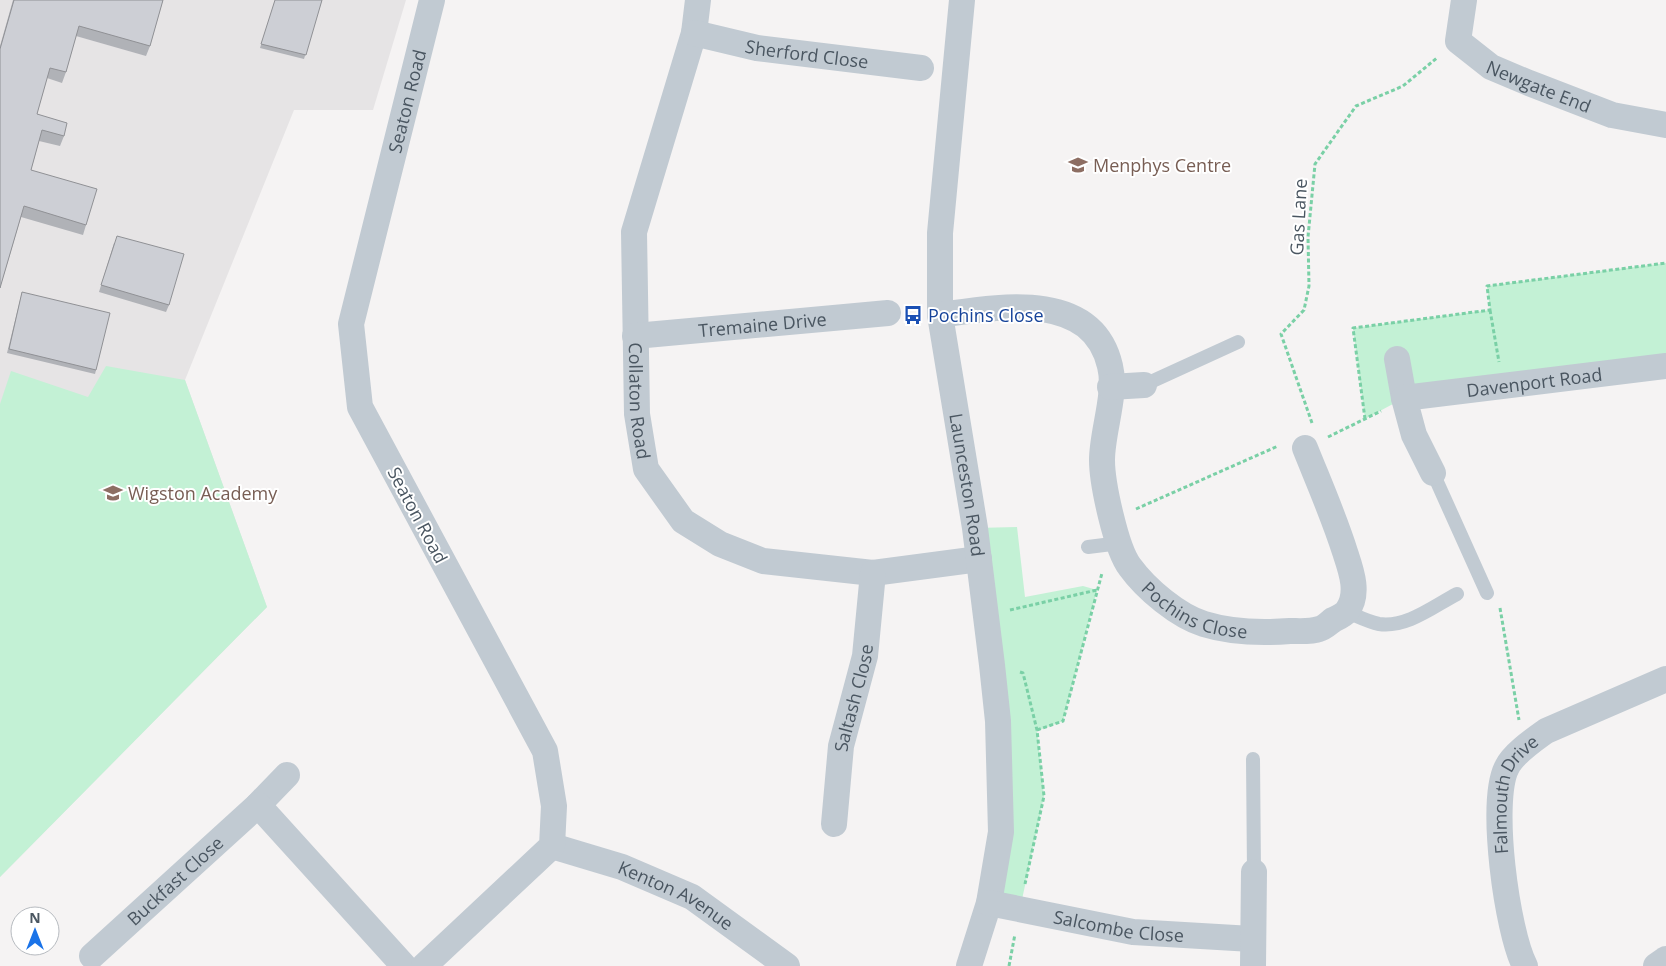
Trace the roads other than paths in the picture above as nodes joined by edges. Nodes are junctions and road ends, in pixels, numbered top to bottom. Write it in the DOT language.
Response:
graph roads {
  1 [pos="432,0"];
  2 [pos="698,0"];
  3 [pos="962,0"];
  4 [pos="1464,0"];
  5 [pos="694,33"];
  6 [pos="921,68"];
  7 [pos="1666,125"];
  8 [pos="888,313"];
  9 [pos="940,315"];
  10 [pos="635,336"];
  11 [pos="1238,342"];
  12 [pos="1397,359"];
  13 [pos="1666,366"];
  14 [pos="1144,385"];
  15 [pos="1110,388"];
  16 [pos="1404,398"];
  17 [pos="1293,446"];
  18 [pos="1433,473"];
  19 [pos="1120,543"];
  20 [pos="1088,547"];
  21 [pos="979,559"];
  22 [pos="873,573"];
  23 [pos="1487,593"];
  24 [pos="1457,594"];
  25 [pos="1346,612"];
  26 [pos="1666,679"];
  27 [pos="1253,759"];
  28 [pos="287,775"];
  29 [pos="258,805"];
  30 [pos="834,824"];
  31 [pos="552,846"];
  32 [pos="1254,872"];
  33 [pos="989,902"];
  34 [pos="1252,939"];
  35 [pos="92,956"];
  36 [pos="758,958"];
  37 [pos="1666,959"];
  38 [pos="404,966"];
  39 [pos="424,966"];
  40 [pos="787,966"];
  41 [pos="969,966"];
  42 [pos="1253,966"];
  43 [pos="1526,966"];
  44 [pos="1656,966"];
  1 -- 31 [label="street, Seaton Road"];
  2 -- 5 [label="street, Collaton Road"];
  3 -- 9 [label="street, Launceston Road"];
  4 -- 7 [label="street, Newgate End"];
  5 -- 6 [label="street, Sherford Close"];
  5 -- 10 [label="street, Collaton Road"];
  8 -- 10 [label="street, Tremaine Drive"];
  9 -- 15 [label="street"];
  9 -- 21 [label="street, Launceston Road"];
  10 -- 22 [label="street, Collaton Road"];
  11 -- 14 [label="lane"];
  12 -- 16 [label="street"];
  13 -- 16 [label="street, Davenport Road"];
  14 -- 15 [label="street"];
  15 -- 19 [label="street"];
  16 -- 18 [label="street"];
  17 -- 25 [label="street"];
  18 -- 23 [label="lane"];
  19 -- 20 [label="lane"];
  19 -- 25 [label="street, Pochins Close"];
  21 -- 22 [label="street, Collaton Road"];
  21 -- 33 [label="street, Launceston Road"];
  22 -- 30 [label="street, Saltash Close"];
  24 -- 25 [label="lane"];
  26 -- 43 [label="street, Falmouth Drive"];
  27 -- 32 [label="lane"];
  28 -- 29 [label="street, Buckfast Close"];
  29 -- 35 [label="street, Buckfast Close"];
  29 -- 38 [label="street"];
  31 -- 36 [label="street, Kenton Avenue"];
  31 -- 39 [label="street"];
  32 -- 34 [label="street"];
  33 -- 34 [label="street, Salcombe Close"];
  33 -- 41 [label="street, Launceston Road"];
  34 -- 42 [label="street"];
  36 -- 40 [label="street, Kenton Avenue"];
  37 -- 44 [label="street"];
}
